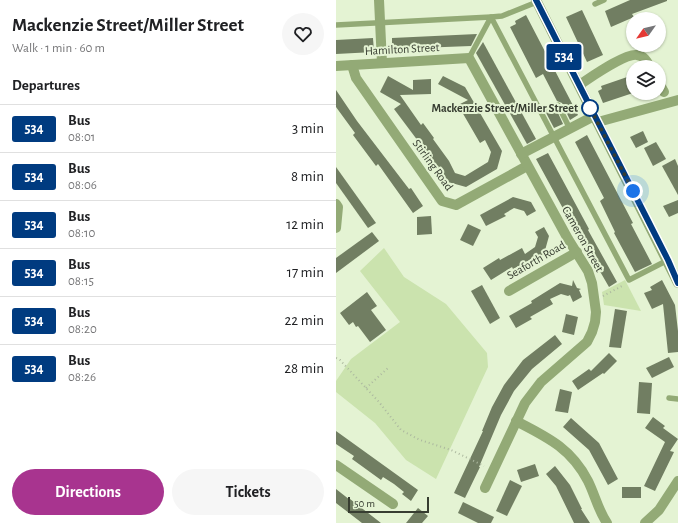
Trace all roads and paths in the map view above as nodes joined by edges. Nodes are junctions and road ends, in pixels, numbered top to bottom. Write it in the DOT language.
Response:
graph roads {
  1 [pos="379,0"];
  2 [pos="604,0"];
  3 [pos="537,1"];
  4 [pos="595,4"];
  5 [pos="491,17"];
  6 [pos="380,23"];
  7 [pos="336,26"];
  8 [pos="469,58"];
  9 [pos="645,60"];
  10 [pos="382,63"];
  11 [pos="352,65"];
  12 [pos="336,66"];
  13 [pos="579,85"];
  14 [pos="678,100"];
  15 [pos="558,105"];
  16 [pos="596,119"];
  17 [pos="570,129"];
  18 [pos="554,137"];
  19 [pos="521,154"];
  20 [pos="527,166"];
  21 [pos="336,204"];
  22 [pos="336,228"];
  23 [pos="577,252"];
  24 [pos="668,260"];
  25 [pos="629,280"];
  26 [pos="678,282"];
  27 [pos="509,291"];
  28 [pos="595,298"];
  29 [pos="336,358"];
  30 [pos="388,368"];
  31 [pos="366,388"];
  32 [pos="669,398"];
  33 [pos="678,399"];
  34 [pos="516,421"];
  35 [pos="336,465"];
  36 [pos="494,471"];
  37 [pos="678,481"];
  38 [pos="486,488"];
  39 [pos="393,504"];
  40 [pos="607,523"];
  41 [pos="645,523"];
  1 -- 6 [label="street"];
  2 -- 4 [label="lane"];
  3 -- 5 [label="lane"];
  3 -- 13 [label="street"];
  5 -- 6 [label="lane"];
  5 -- 8 [label="lane"];
  5 -- 18 [label="lane"];
  6 -- 7 [label="lane"];
  6 -- 10 [label="street"];
  8 -- 10 [label="street, Hamilton Street"];
  8 -- 19 [label="street, Cameron Street"];
  9 -- 13 [label="street"];
  10 -- 11 [label="street, Hamilton Street"];
  11 -- 12 [label="street, Hamilton Street"];
  11 -- 20 [label="street, Stirling Road"];
  13 -- 16 [label="street"];
  14 -- 16 [label="street"];
  15 -- 17 [label="lane"];
  16 -- 17 [label="street"];
  16 -- 24 [label="street"];
  17 -- 18 [label="street"];
  18 -- 19 [label="street"];
  18 -- 25 [label="lane"];
  19 -- 20 [label="street, Cameron Street"];
  20 -- 23 [label="street, Cameron Street"];
  21 -- 22 [label="street"];
  23 -- 27 [label="street, Seaforth Road"];
  23 -- 28 [label="street, Cameron Street"];
  24 -- 25 [label="lane"];
  24 -- 26 [label="street"];
  25 -- 28 [label="path"];
  28 -- 34 [label="street, Cameron Street"];
  29 -- 31 [label="path"];
  30 -- 31 [label="path"];
  31 -- 36 [label="path"];
  32 -- 33 [label="lane"];
  34 -- 36 [label="street, Cameron Street"];
  34 -- 40 [label="street"];
  35 -- 39 [label="street"];
  36 -- 38 [label="street, Cameron Street"];
  37 -- 41 [label="street"];
}
